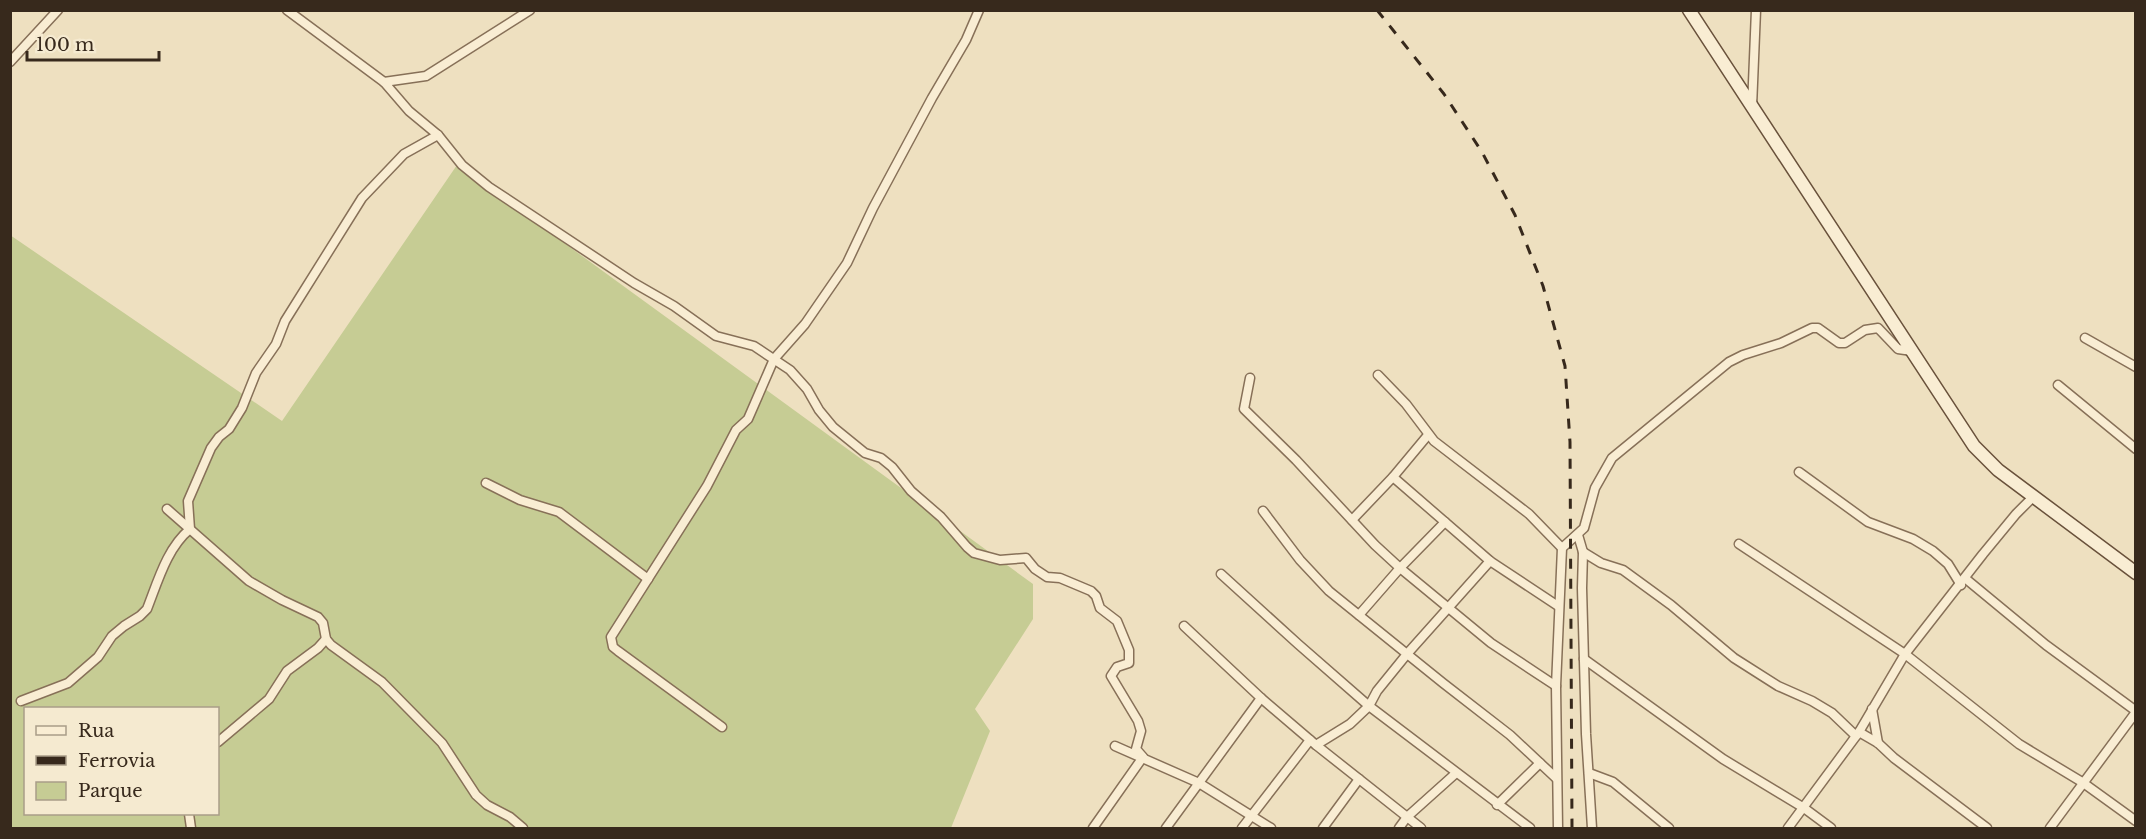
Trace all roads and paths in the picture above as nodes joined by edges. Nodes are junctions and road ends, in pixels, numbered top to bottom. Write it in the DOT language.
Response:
graph roads {
  1 [pos="58,10"];
  2 [pos="287,10"];
  3 [pos="530,10"];
  4 [pos="979,10"];
  5 [pos="1689,10"];
  6 [pos="1756,10"];
  7 [pos="12,59"];
  8 [pos="384,82"];
  9 [pos="1752,107"];
  10 [pos="438,135"];
  11 [pos="2085,338"];
  12 [pos="1912,351"];
  13 [pos="774,359"];
  14 [pos="2136,367"];
  15 [pos="1378,375"];
  16 [pos="1250,378"];
  17 [pos="2058,385"];
  18 [pos="1428,435"];
  19 [pos="2136,449"];
  20 [pos="1799,472"];
  21 [pos="1393,477"];
  22 [pos="486,483"];
  23 [pos="2034,496"];
  24 [pos="167,509"];
  25 [pos="1263,511"];
  26 [pos="1352,520"];
  27 [pos="1445,522"];
  28 [pos="190,529"];
  29 [pos="1578,535"];
  30 [pos="1739,544"];
  31 [pos="1562,548"];
  32 [pos="1583,552"];
  33 [pos="1490,561"];
  34 [pos="1400,568"];
  35 [pos="2136,573"];
  36 [pos="1221,574"];
  37 [pos="648,579"];
  38 [pos="1963,582"];
  39 [pos="1558,606"];
  40 [pos="1447,608"];
  41 [pos="1359,615"];
  42 [pos="1184,626"];
  43 [pos="326,639"];
  44 [pos="1407,654"];
  45 [pos="1905,654"];
  46 [pos="1584,659"];
  47 [pos="1556,686"];
  48 [pos="1261,698"];
  49 [pos="21,701"];
  50 [pos="1369,706"];
  51 [pos="1872,708"];
  52 [pos="2136,712"];
  53 [pos="722,727"];
  54 [pos="1857,734"];
  55 [pos="219,741"];
  56 [pos="1313,742"];
  57 [pos="1878,743"];
  58 [pos="1115,746"];
  59 [pos="1143,757"];
  60 [pos="1540,763"];
  61 [pos="1589,773"];
  62 [pos="1455,774"];
  63 [pos="1556,778"];
  64 [pos="1359,779"];
  65 [pos="2082,782"];
  66 [pos="1199,783"];
  67 [pos="1497,805"];
  68 [pos="1804,808"];
  69 [pos="1251,815"];
  70 [pos="1407,817"];
  71 [pos="2136,821"];
  72 [pos="523,828"];
  73 [pos="1093,828"];
  74 [pos="1166,828"];
  75 [pos="1242,828"];
  76 [pos="1271,828"];
  77 [pos="1323,828"];
  78 [pos="1398,828"];
  79 [pos="1421,828"];
  80 [pos="1530,828"];
  81 [pos="1558,828"];
  82 [pos="1592,828"];
  83 [pos="1669,828"];
  84 [pos="1788,828"];
  85 [pos="1831,828"];
  86 [pos="1987,828"];
  87 [pos="2050,828"];
  1 -- 7 [label="street"];
  2 -- 8 [label="street"];
  3 -- 8 [label="street"];
  4 -- 13 [label="street"];
  5 -- 9 [label="street"];
  6 -- 9 [label="street"];
  8 -- 10 [label="street"];
  9 -- 12 [label="street"];
  10 -- 13 [label="street"];
  10 -- 28 [label="street"];
  11 -- 14 [label="street"];
  12 -- 23 [label="street"];
  12 -- 29 [label="street"];
  13 -- 37 [label="street"];
  13 -- 59 [label="street"];
  15 -- 18 [label="street"];
  16 -- 26 [label="street"];
  17 -- 19 [label="street"];
  18 -- 21 [label="street"];
  18 -- 31 [label="street"];
  20 -- 38 [label="street"];
  21 -- 26 [label="street"];
  21 -- 27 [label="street"];
  22 -- 37 [label="street"];
  23 -- 35 [label="street"];
  23 -- 38 [label="street"];
  24 -- 28 [label="street"];
  25 -- 41 [label="street"];
  26 -- 34 [label="street"];
  27 -- 33 [label="street"];
  27 -- 34 [label="street"];
  28 -- 43 [label="street"];
  28 -- 49 [label="street"];
  29 -- 31 [label="street"];
  29 -- 32 [label="street"];
  30 -- 45 [label="street"];
  31 -- 39 [label="street"];
  32 -- 46 [label="street"];
  32 -- 54 [label="street"];
  33 -- 39 [label="street"];
  33 -- 40 [label="street"];
  34 -- 40 [label="street"];
  34 -- 41 [label="street"];
  36 -- 50 [label="street"];
  37 -- 53 [label="street"];
  38 -- 45 [label="street"];
  38 -- 52 [label="street"];
  39 -- 47 [label="street"];
  40 -- 44 [label="street"];
  40 -- 47 [label="street"];
  41 -- 44 [label="street"];
  42 -- 48 [label="street"];
  43 -- 55 [label="street"];
  43 -- 72 [label="street"];
  44 -- 50 [label="street"];
  44 -- 60 [label="street"];
  45 -- 51 [label="street"];
  45 -- 65 [label="street"];
  46 -- 61 [label="street"];
  46 -- 68 [label="street"];
  47 -- 63 [label="street"];
  48 -- 56 [label="street"];
  48 -- 66 [label="street"];
  50 -- 56 [label="street"];
  50 -- 62 [label="street"];
  51 -- 54 [label="street"];
  51 -- 57 [label="street"];
  52 -- 65 [label="street"];
  54 -- 57 [label="street"];
  54 -- 68 [label="street"];
  56 -- 64 [label="street"];
  56 -- 69 [label="street"];
  57 -- 86 [label="street"];
  58 -- 59 [label="street"];
  59 -- 66 [label="street"];
  59 -- 73 [label="street"];
  60 -- 63 [label="street"];
  60 -- 67 [label="street"];
  61 -- 82 [label="street"];
  61 -- 83 [label="street"];
  62 -- 67 [label="street"];
  62 -- 70 [label="street"];
  63 -- 81 [label="street"];
  64 -- 70 [label="street"];
  64 -- 77 [label="street"];
  65 -- 71 [label="street"];
  65 -- 87 [label="street"];
  66 -- 69 [label="street"];
  66 -- 74 [label="street"];
  67 -- 80 [label="street"];
  68 -- 84 [label="street"];
  68 -- 85 [label="street"];
  69 -- 75 [label="street"];
  69 -- 76 [label="street"];
  70 -- 78 [label="street"];
  70 -- 79 [label="street"];
}
